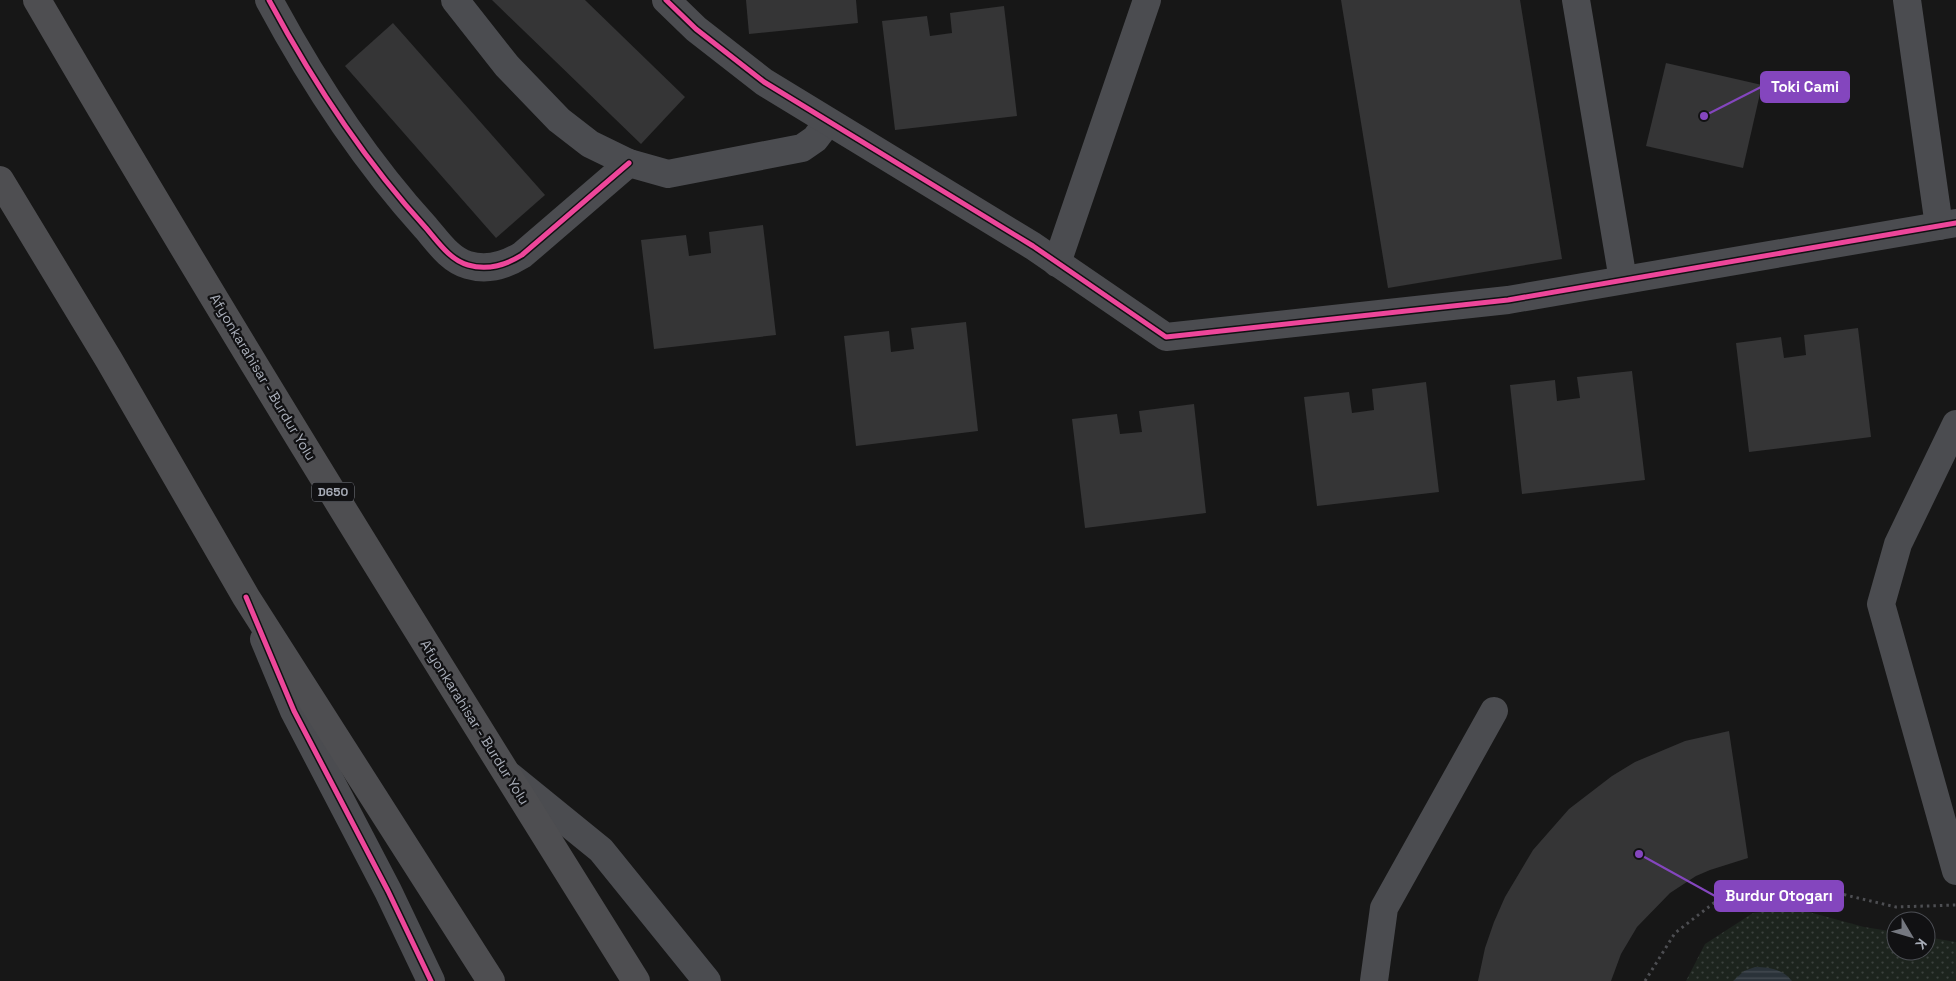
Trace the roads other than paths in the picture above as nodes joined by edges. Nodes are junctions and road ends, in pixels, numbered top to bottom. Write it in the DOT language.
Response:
graph roads {
  1 [pos="37,0"];
  2 [pos="269,0"];
  3 [pos="455,0"];
  4 [pos="666,0"];
  5 [pos="1147,0"];
  6 [pos="1576,0"];
  7 [pos="1907,0"];
  8 [pos="828,122"];
  9 [pos="629,163"];
  10 [pos="0,180"];
  11 [pos="1948,225"];
  12 [pos="1057,263"];
  13 [pos="1623,280"];
  14 [pos="1956,424"];
  15 [pos="246,597"];
  16 [pos="1494,712"];
  17 [pos="505,771"];
  18 [pos="1956,871"];
  19 [pos="432,981"];
  20 [pos="491,981"];
  21 [pos="636,981"];
  22 [pos="707,981"];
  23 [pos="1374,981"];
  1 -- 17 [label="highway, Afyonkarahisar - Burdur Yolu / D650"];
  2 -- 9 [label="street"];
  3 -- 9 [label="street"];
  4 -- 8 [label="street"];
  5 -- 12 [label="street"];
  6 -- 13 [label="street"];
  7 -- 11 [label="street"];
  8 -- 9 [label="street"];
  8 -- 12 [label="street"];
  10 -- 15 [label="highway"];
  11 -- 13 [label="street"];
  12 -- 13 [label="street"];
  14 -- 18 [label="street"];
  15 -- 19 [label="street"];
  15 -- 20 [label="highway"];
  16 -- 23 [label="street"];
  17 -- 21 [label="highway, Afyonkarahisar - Burdur Yolu / D650"];
  17 -- 22 [label="street"];
}
